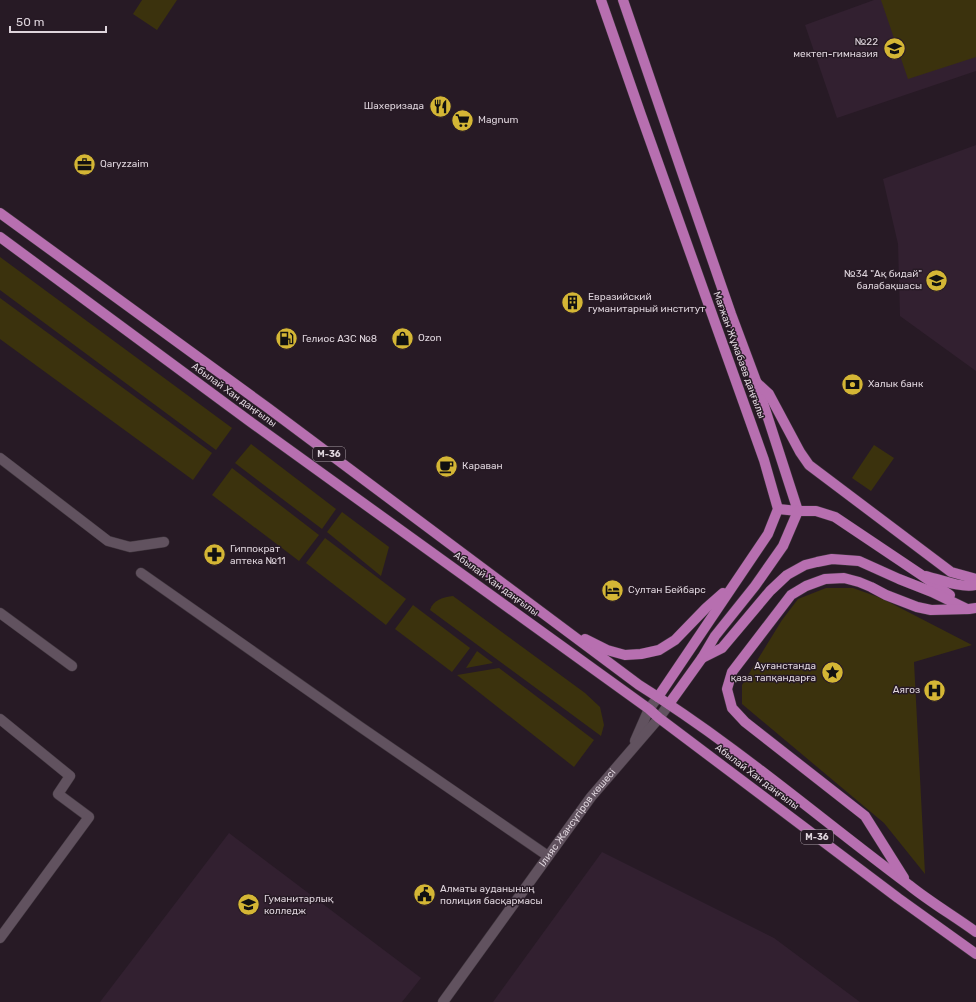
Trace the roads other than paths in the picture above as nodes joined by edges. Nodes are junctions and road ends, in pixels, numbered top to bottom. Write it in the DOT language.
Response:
graph roads {
  1 [pos="601,0"];
  2 [pos="623,0"];
  3 [pos="0,213"];
  4 [pos="0,237"];
  5 [pos="756,382"];
  6 [pos="0,458"];
  7 [pos="778,509"];
  8 [pos="798,511"];
  9 [pos="164,542"];
  10 [pos="141,573"];
  11 [pos="920,574"];
  12 [pos="976,579"];
  13 [pos="734,584"];
  14 [pos="976,585"];
  15 [pos="972,609"];
  16 [pos="0,613"];
  17 [pos="541,613"];
  18 [pos="702,658"];
  19 [pos="72,666"];
  20 [pos="658,697"];
  21 [pos="669,704"];
  22 [pos="649,709"];
  23 [pos="659,718"];
  24 [pos="0,719"];
  25 [pos="630,752"];
  26 [pos="548,856"];
  27 [pos="909,886"];
  28 [pos="976,932"];
  29 [pos="0,938"];
  30 [pos="976,954"];
  31 [pos="443,1002"];
  1 -- 7 [label="main road, Мағжан Жұмабаев даңғылы"];
  2 -- 5 [label="main road, Мағжан Жұмабаев даңғылы"];
  3 -- 17 [label="main road, Абылай Хан даңғылы / M-36"];
  4 -- 22 [label="main road, Абылай Хан даңғылы / M-36"];
  5 -- 8 [label="main road, Мағжан Жұмабаев даңғылы"];
  5 -- 12 [label="main road"];
  6 -- 9 [label="street"];
  7 -- 8 [label="main road"];
  7 -- 13 [label="main road"];
  8 -- 11 [label="main road"];
  8 -- 18 [label="main road"];
  10 -- 26 [label="street"];
  11 -- 14 [label="main road"];
  11 -- 15 [label="main road"];
  13 -- 17 [label="main road"];
  13 -- 20 [label="main road"];
  15 -- 18 [label="main road"];
  15 -- 27 [label="main road"];
  16 -- 19 [label="street"];
  17 -- 20 [label="main road, Абылай Хан даңғылы / M-36"];
  18 -- 21 [label="main road"];
  20 -- 21 [label="main road, M-36"];
  20 -- 22 [label="street, Ілияс Жансүгіров көшесі"];
  21 -- 23 [label="street, Ілияс Жансүгіров көшесі"];
  21 -- 27 [label="main road, Абылай Хан даңғылы / M-36"];
  22 -- 23 [label="main road, Абылай Хан даңғылы / M-36"];
  22 -- 25 [label="street, Ілияс Жансүгіров көшесі"];
  23 -- 25 [label="street, Ілияс Жансүгіров көшесі"];
  23 -- 30 [label="main road, Абылай Хан даңғылы / M-36"];
  24 -- 29 [label="street"];
  25 -- 26 [label="street, Ілияс Жансүгіров көшесі"];
  26 -- 31 [label="street, Ілияс Жансүгіров көшесі"];
  27 -- 28 [label="main road, Абылай Хан даңғылы / M-36"];
}
